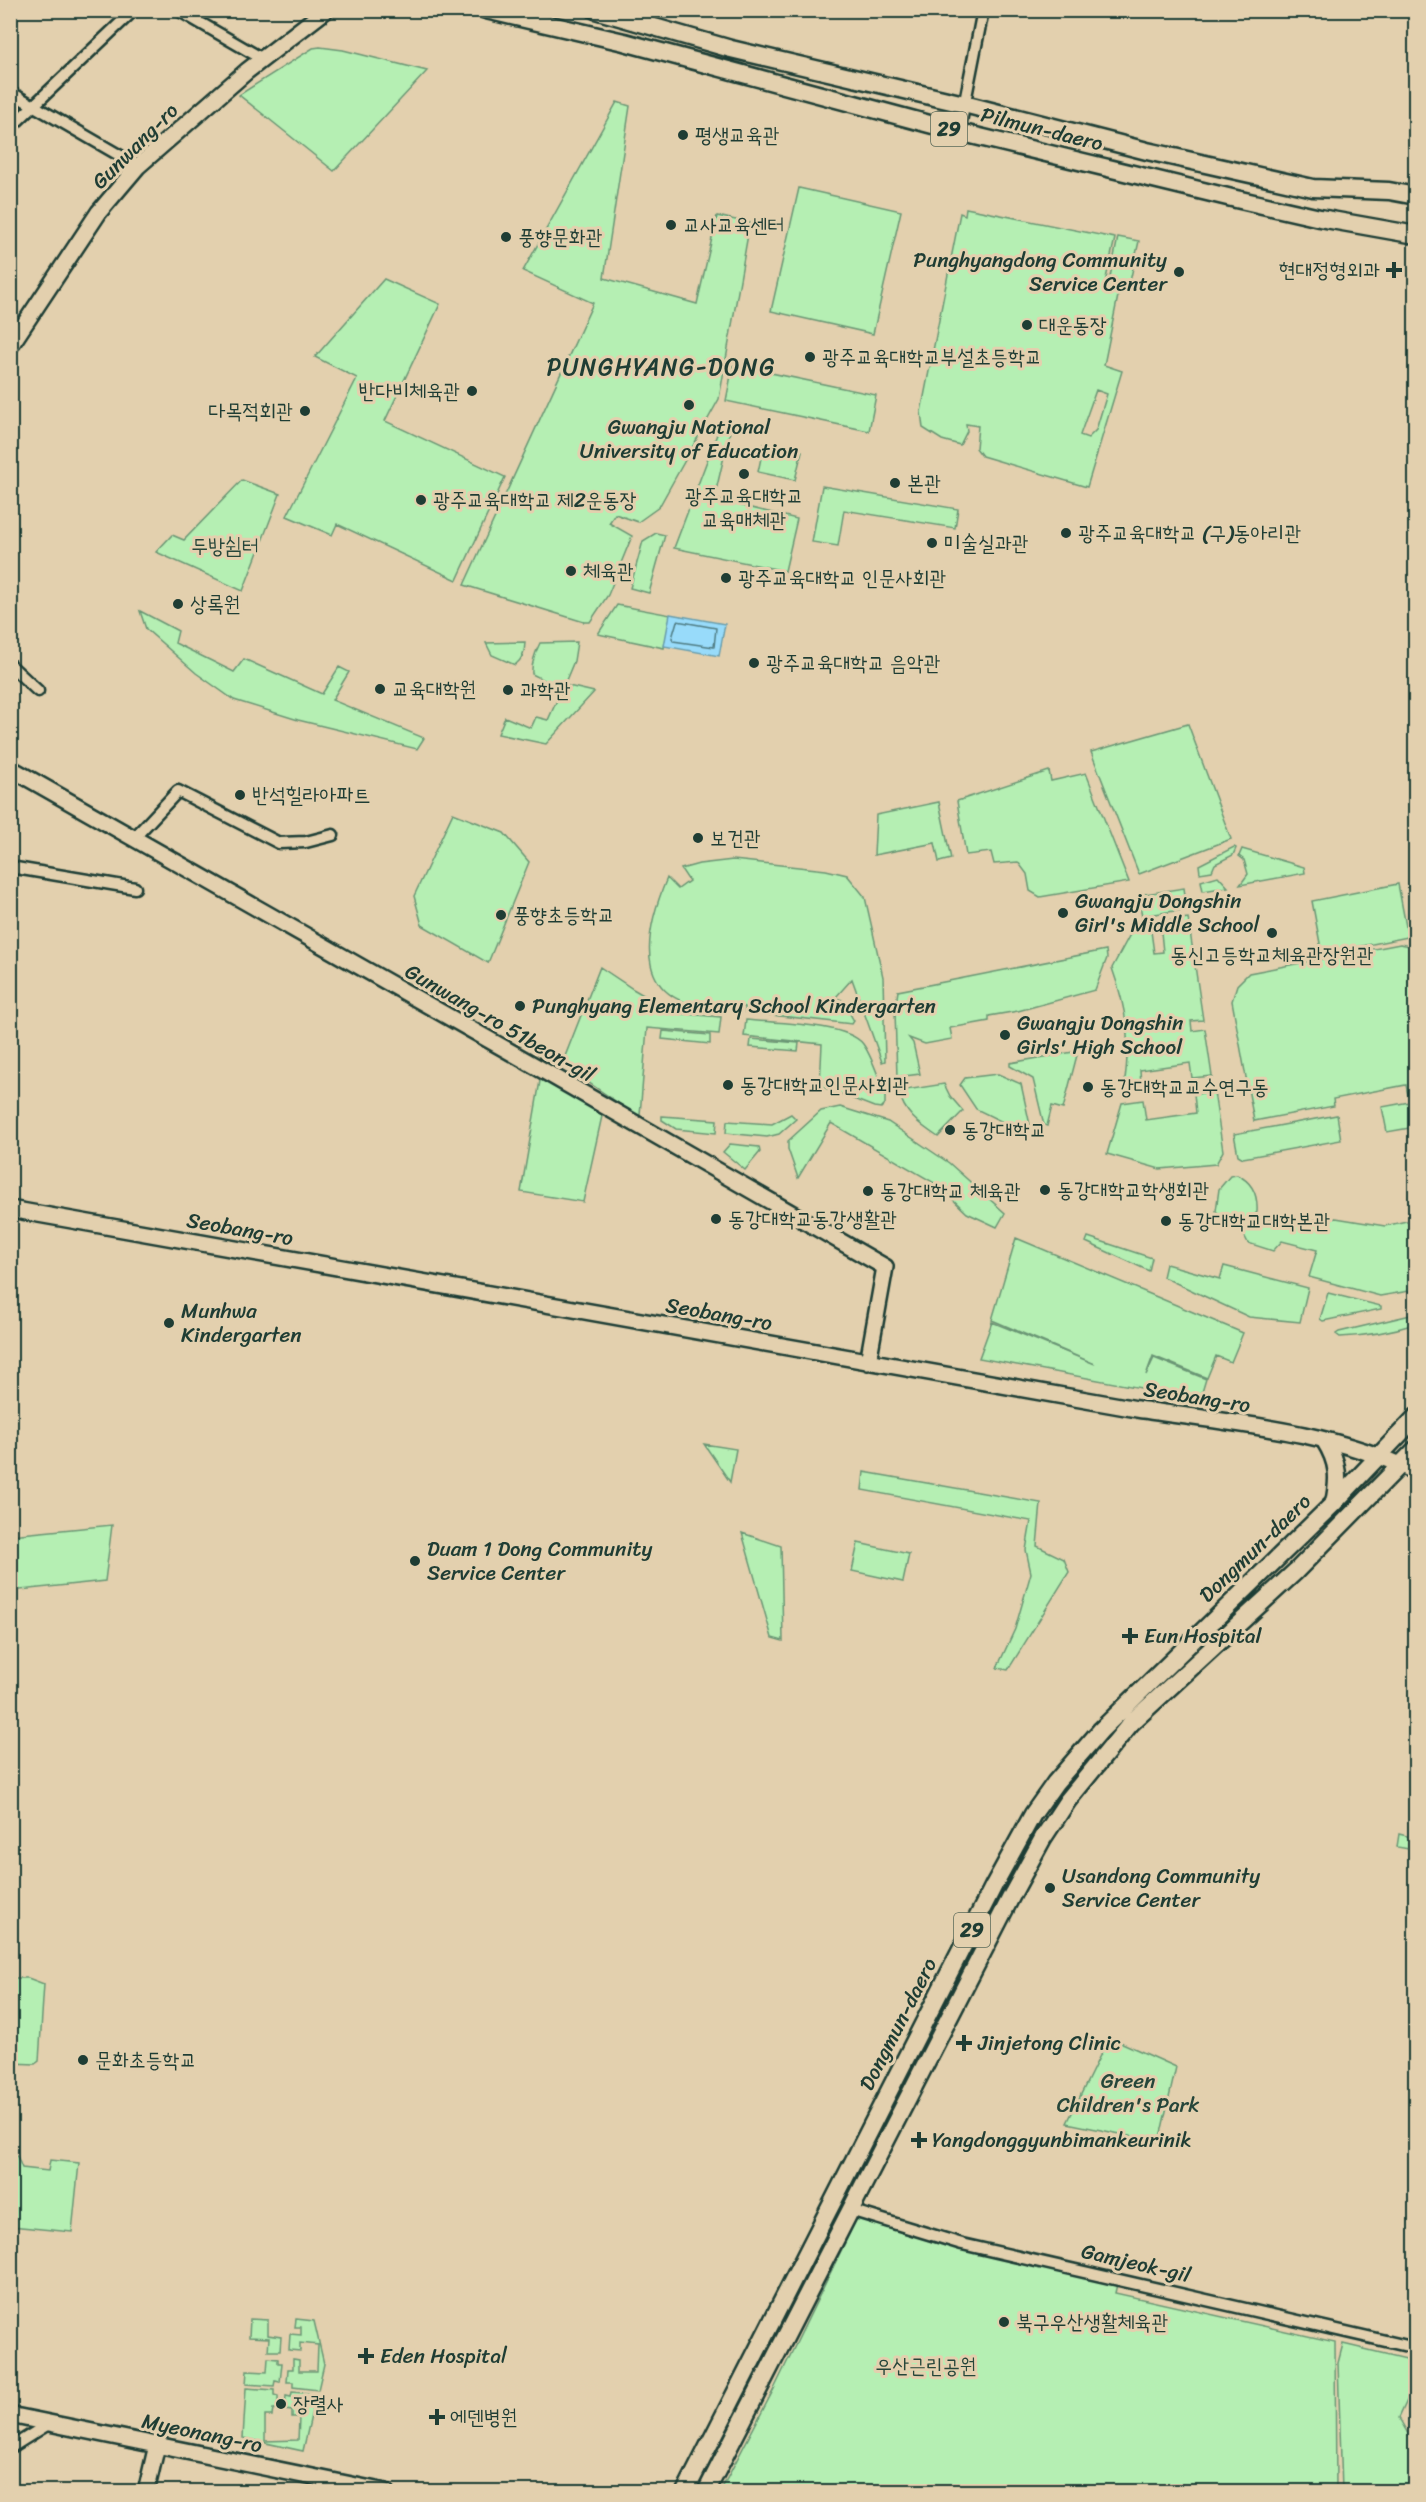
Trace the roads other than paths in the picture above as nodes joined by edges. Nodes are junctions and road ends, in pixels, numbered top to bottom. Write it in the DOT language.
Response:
graph roads {
  1 [pos="134,10"];
  2 [pos="178,10"];
  3 [pos="326,10"];
  4 [pos="486,10"];
  5 [pos="595,10"];
  6 [pos="983,10"];
  7 [pos="261,58"];
  8 [pos="10,92"];
  9 [pos="964,104"];
  10 [pos="35,107"];
  11 [pos="10,128"];
  12 [pos="959,132"];
  13 [pos="138,166"];
  14 [pos="1416,196"];
  15 [pos="1416,235"];
  16 [pos="10,346"];
  17 [pos="10,665"];
  18 [pos="38,691"];
  19 [pos="10,768"];
  20 [pos="333,835"];
  21 [pos="134,838"];
  22 [pos="10,867"];
  23 [pos="135,888"];
  24 [pos="10,1209"];
  25 [pos="868,1362"];
  26 [pos="1416,1417"];
  27 [pos="1325,1442"];
  28 [pos="1416,1449"];
  29 [pos="1380,1456"];
  30 [pos="1408,1468"];
  31 [pos="1334,1504"];
  32 [pos="850,2210"];
  33 [pos="1416,2348"];
  34 [pos="10,2415"];
  35 [pos="50,2423"];
  36 [pos="157,2445"];
  37 [pos="10,2448"];
  38 [pos="146,2492"];
  39 [pos="386,2492"];
  40 [pos="685,2492"];
  41 [pos="706,2492"];
  1 -- 10 [label="street"];
  2 -- 7 [label="street"];
  3 -- 7 [label="main road, Gunwang-ro"];
  4 -- 12 [label="main road, Pilmun-daero / 29"];
  5 -- 9 [label="main road, Pilmun-daero / 29"];
  6 -- 9 [label="street"];
  7 -- 13 [label="main road, Gunwang-ro"];
  8 -- 10 [label="street"];
  9 -- 12 [label="street"];
  9 -- 14 [label="main road, Pilmun-daero / 29"];
  10 -- 11 [label="street"];
  10 -- 13 [label="street"];
  12 -- 15 [label="main road, Pilmun-daero / 29"];
  13 -- 16 [label="main road, Gunwang-ro"];
  17 -- 18 [label="street"];
  19 -- 21 [label="main road, Gunwang-ro 51beon-gil"];
  20 -- 21 [label="street"];
  21 -- 25 [label="main road, Gunwang-ro 51beon-gil"];
  22 -- 23 [label="street"];
  24 -- 25 [label="main road, Seobang-ro"];
  25 -- 27 [label="main road, Seobang-ro"];
  26 -- 29 [label="main road, Dongmun-daero / 29"];
  27 -- 29 [label="main road, Seobang-ro"];
  27 -- 31 [label="main road"];
  28 -- 30 [label="main road, Dongmun-daero / 29"];
  29 -- 30 [label="main road, Seobang-ro"];
  29 -- 31 [label="main road, Dongmun-daero / 29"];
  30 -- 32 [label="main road, Dongmun-daero / 29"];
  31 -- 40 [label="main road, Dongmun-daero / 29"];
  32 -- 33 [label="street, Gamjeok-gil"];
  32 -- 41 [label="main road, Dongmun-daero / 29"];
  34 -- 35 [label="main road, Myeonang-ro"];
  35 -- 36 [label="main road, Myeonang-ro"];
  35 -- 37 [label="street"];
  36 -- 38 [label="main road"];
  36 -- 39 [label="main road, Myeonang-ro"];
}
